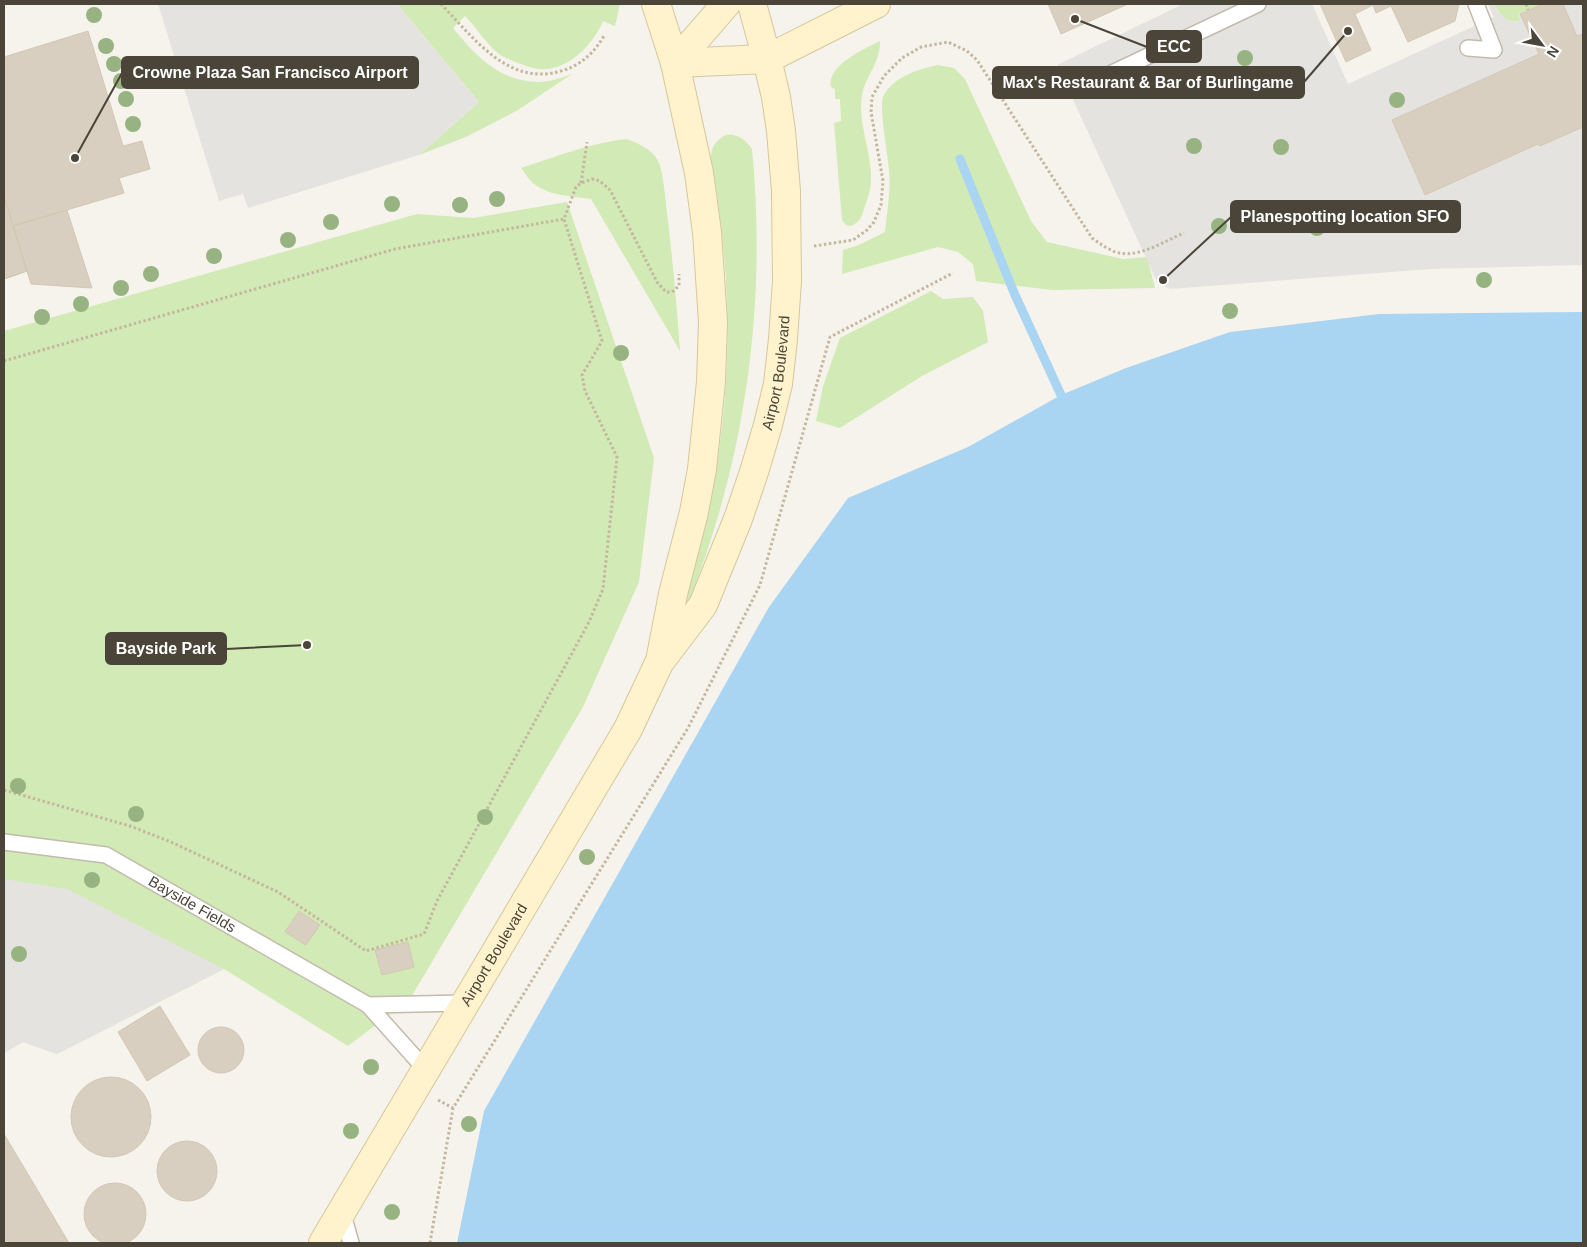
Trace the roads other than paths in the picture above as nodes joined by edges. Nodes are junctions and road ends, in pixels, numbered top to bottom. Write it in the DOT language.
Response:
graph roads {
  1 [pos="656,4"];
  2 [pos="726,4"];
  3 [pos="752,4"];
  4 [pos="876,4"];
  5 [pos="1258,4"];
  6 [pos="1476,4"];
  7 [pos="1468,48"];
  8 [pos="767,59"];
  9 [pos="675,63"];
  10 [pos="1108,75"];
  11 [pos="660,663"];
  12 [pos="4,842"];
  13 [pos="466,1003"];
  14 [pos="368,1005"];
  15 [pos="426,1070"];
  16 [pos="342,1212"];
  17 [pos="323,1243"];
  18 [pos="351,1243"];
  1 -- 9 [label="main road, Airport Boulevard"];
  2 -- 9 [label="main road"];
  3 -- 8 [label="main road, Airport Boulevard"];
  4 -- 8 [label="main road"];
  5 -- 10 [label="lane"];
  6 -- 7 [label="lane"];
  8 -- 9 [label="main road"];
  8 -- 11 [label="main road, Airport Boulevard"];
  9 -- 11 [label="main road, Airport Boulevard"];
  11 -- 13 [label="main road, Airport Boulevard"];
  12 -- 14 [label="lane, Bayside Fields"];
  13 -- 14 [label="lane"];
  13 -- 15 [label="main road, Airport Boulevard"];
  14 -- 15 [label="lane, Bayside Fields"];
  15 -- 16 [label="main road, Airport Boulevard"];
  16 -- 17 [label="main road, Airport Boulevard"];
  16 -- 18 [label="lane"];
}
